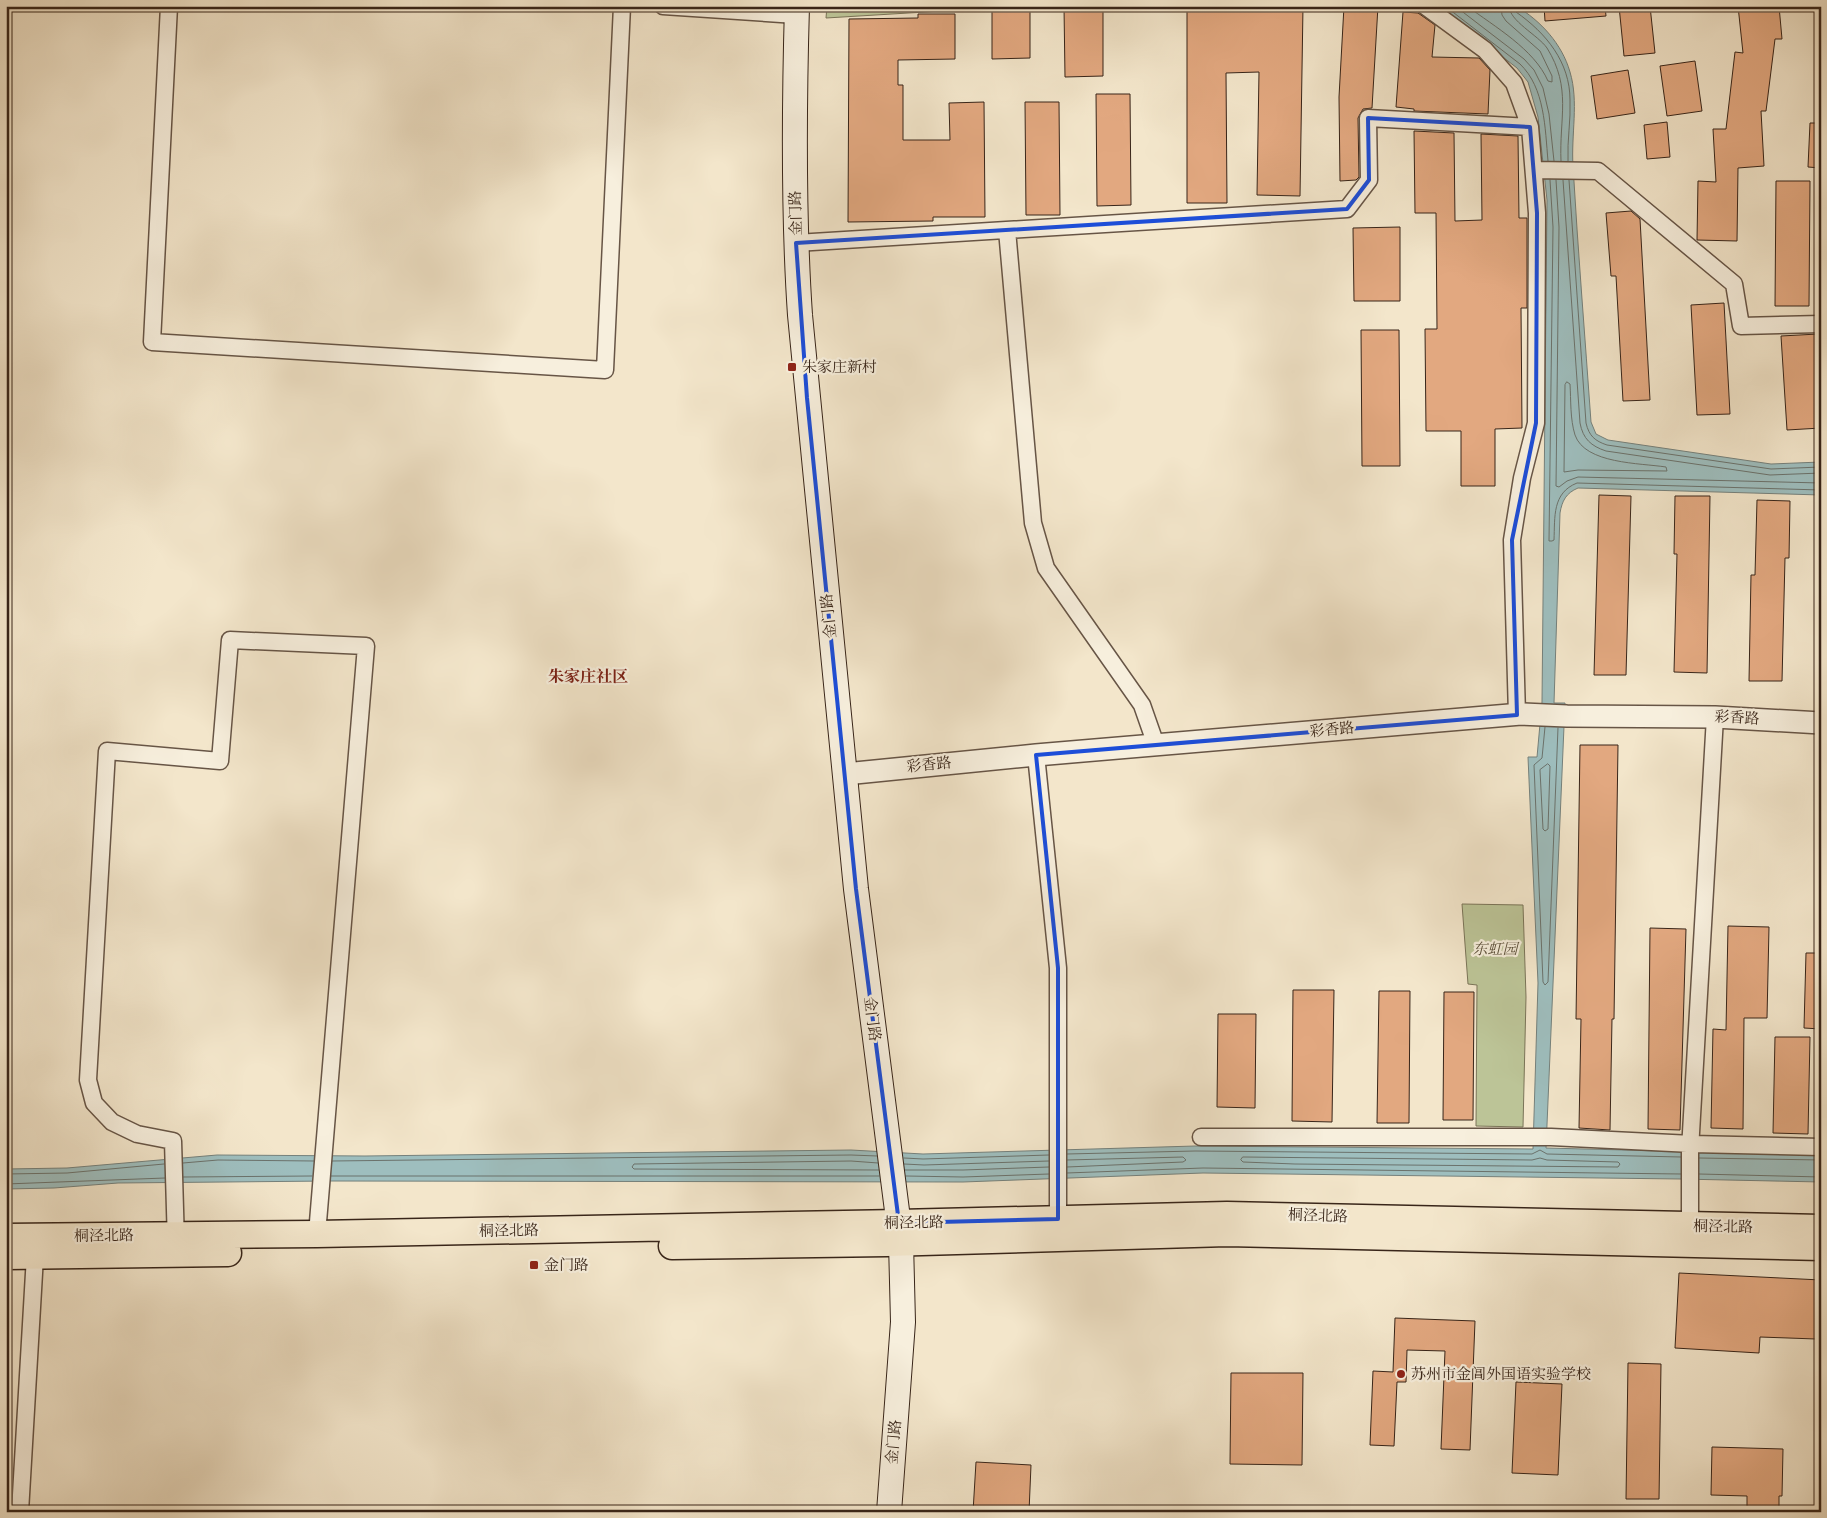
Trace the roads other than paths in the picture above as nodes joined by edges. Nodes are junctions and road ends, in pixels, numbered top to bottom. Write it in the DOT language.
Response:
graph roads {
  1 [pos="169,6"];
  2 [pos="622,6"];
  3 [pos="662,6"];
  4 [pos="1425,6"];
  5 [pos="797,11"];
  6 [pos="1530,127"];
  7 [pos="1537,170"];
  8 [pos="1007,230"];
  9 [pos="796,244"];
  10 [pos="1821,324"];
  11 [pos="1519,715"];
  12 [pos="1715,717"];
  13 [pos="1821,723"];
  14 [pos="1156,745"];
  15 [pos="1036,755"];
  16 [pos="845,774"];
  17 [pos="1200,1137"];
  18 [pos="1821,1146"];
  19 [pos="1691,1147"];
  20 [pos="1058,1219"];
  21 [pos="1690,1226"];
  22 [pos="1821,1228"];
  23 [pos="317,1234"];
  24 [pos="896,1236"];
  25 [pos="6,1237"];
  26 [pos="176,1244"];
  27 [pos="1821,1247"];
  28 [pos="6,1256"];
  29 [pos="35,1256"];
  30 [pos="20,1512"];
  31 [pos="873,1512"];
  32 [pos="889,1512"];
  1 -- 2 [label="street"];
  3 -- 5 [label="street"];
  4 -- 6 [label="street"];
  5 -- 9 [label="main road, 金门路"];
  6 -- 7 [label="street"];
  6 -- 8 [label="street"];
  7 -- 10 [label="street"];
  7 -- 11 [label="street"];
  8 -- 9 [label="street"];
  8 -- 14 [label="street"];
  9 -- 16 [label="main road, 金门路"];
  11 -- 12 [label="street, 彩香路"];
  11 -- 14 [label="street, 彩香路"];
  12 -- 13 [label="street, 彩香路"];
  12 -- 19 [label="street"];
  14 -- 15 [label="street, 彩香路"];
  15 -- 16 [label="street, 彩香路"];
  15 -- 20 [label="street"];
  16 -- 24 [label="main road, 金门路"];
  17 -- 19 [label="street"];
  18 -- 19 [label="street"];
  19 -- 21 [label="street"];
  20 -- 21 [label="main road, 桐泾北路"];
  20 -- 24 [label="main road, 桐泾北路"];
  21 -- 22 [label="main road, 桐泾北路"];
  23 -- 24 [label="main road, 桐泾北路"];
  23 -- 26 [label="main road, 桐泾北路"];
  23 -- 26 [label="street"];
  24 -- 26 [label="main road, 桐泾北路"];
  24 -- 27 [label="main road, 桐泾北路"];
  24 -- 31 [label="main road, 金门路"];
  24 -- 32 [label="main road, 金门路"];
  25 -- 26 [label="main road, 桐泾北路"];
  26 -- 29 [label="main road, 桐泾北路"];
  28 -- 29 [label="main road, 桐泾北路"];
  29 -- 30 [label="street"];
}
